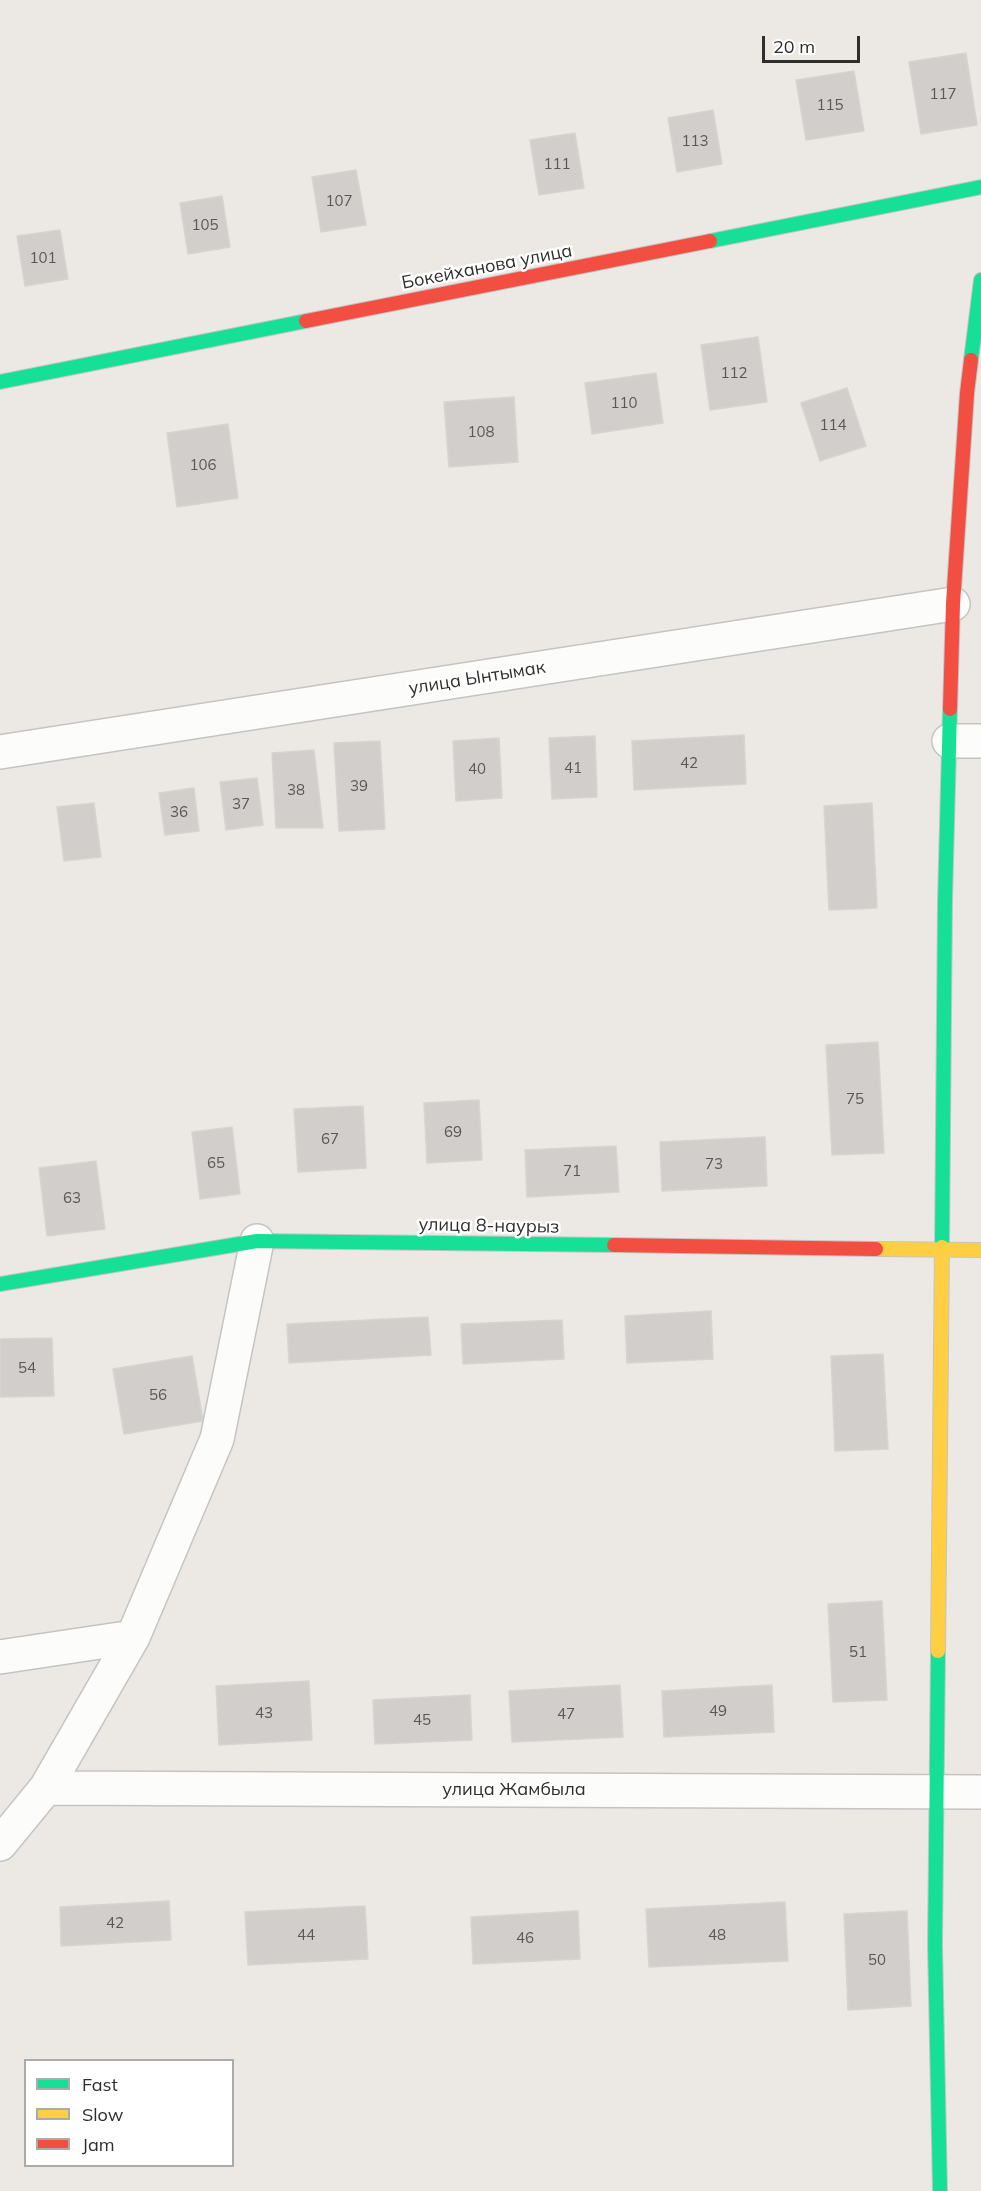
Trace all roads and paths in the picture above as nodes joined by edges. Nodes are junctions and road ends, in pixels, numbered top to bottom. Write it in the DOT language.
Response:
graph roads {
  1 [pos="981,187"];
  2 [pos="981,280"];
  3 [pos="0,382"];
  4 [pos="953,604"];
  5 [pos="949,741"];
  6 [pos="981,741"];
  7 [pos="0,752"];
  8 [pos="257,1241"];
  9 [pos="941,1250"];
  10 [pos="981,1250"];
  11 [pos="0,1284"];
  12 [pos="133,1637"];
  13 [pos="0,1657"];
  14 [pos="46,1788"];
  15 [pos="937,1792"];
  16 [pos="981,1792"];
  17 [pos="0,1844"];
  18 [pos="940,2191"];
  1 -- 3 [label="street, Бокейханова улица"];
  2 -- 4 [label="street"];
  4 -- 5 [label="street"];
  4 -- 7 [label="street, улица Ынтымак"];
  5 -- 6 [label="street"];
  5 -- 9 [label="street"];
  8 -- 9 [label="street, улица 8-наурыз"];
  8 -- 11 [label="street, улица 8-наурыз"];
  8 -- 12 [label="street"];
  9 -- 10 [label="street, улица 8-наурыз"];
  9 -- 15 [label="street"];
  12 -- 13 [label="street"];
  12 -- 14 [label="street"];
  14 -- 15 [label="street, улица Жамбыла"];
  14 -- 17 [label="street"];
  15 -- 16 [label="street, улица Жамбыла"];
  15 -- 18 [label="street"];
}
